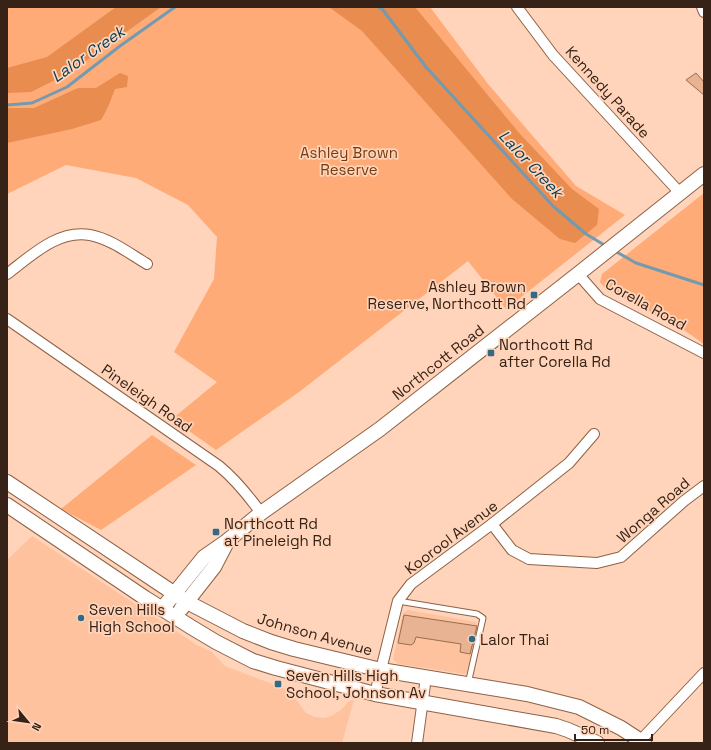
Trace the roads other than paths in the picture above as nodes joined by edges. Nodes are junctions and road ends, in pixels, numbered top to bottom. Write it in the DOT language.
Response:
graph roads {
  1 [pos="517,7"];
  2 [pos="702,7"];
  3 [pos="704,12"];
  4 [pos="704,174"];
  5 [pos="680,193"];
  6 [pos="147,264"];
  7 [pos="7,274"];
  8 [pos="578,274"];
  9 [pos="7,319"];
  10 [pos="704,353"];
  11 [pos="594,434"];
  12 [pos="7,482"];
  13 [pos="704,486"];
  14 [pos="7,505"];
  15 [pos="261,512"];
  16 [pos="492,524"];
  17 [pos="227,541"];
  18 [pos="173,593"];
  19 [pos="398,601"];
  20 [pos="187,602"];
  21 [pos="162,609"];
  22 [pos="175,617"];
  23 [pos="381,670"];
  24 [pos="704,673"];
  25 [pos="426,677"];
  26 [pos="468,685"];
  27 [pos="375,694"];
  28 [pos="422,702"];
  29 [pos="640,742"];
  30 [pos="417,743"];
  31 [pos="597,743"];
  1 -- 5 [label="street, Kennedy Parade"];
  2 -- 3 [label="street"];
  4 -- 5 [label="main road, Northcott Road"];
  5 -- 8 [label="main road, Northcott Road"];
  6 -- 7 [label="street"];
  8 -- 10 [label="street, Corella Road"];
  8 -- 15 [label="main road, Northcott Road"];
  9 -- 15 [label="street, Pineleigh Road"];
  11 -- 16 [label="street, Koorool Avenue"];
  12 -- 18 [label="main road, Johnson Avenue"];
  13 -- 16 [label="street, Wonga Road"];
  14 -- 21 [label="main road"];
  15 -- 17 [label="main road, Northcott Road"];
  16 -- 19 [label="street, Koorool Avenue"];
  17 -- 18 [label="main road, Northcott Road"];
  17 -- 20 [label="main road, Northcott Road"];
  18 -- 20 [label="main road, Johnson Avenue"];
  18 -- 21 [label="main road, Northcott Road"];
  19 -- 23 [label="street, Koorool Avenue"];
  19 -- 26 [label="lane"];
  20 -- 22 [label="main road, Northcott Road"];
  20 -- 23 [label="main road, Johnson Avenue"];
  21 -- 22 [label="main road"];
  22 -- 27 [label="main road"];
  23 -- 25 [label="main road, Johnson Avenue"];
  23 -- 27 [label="street, Koorool Avenue"];
  24 -- 29 [label="street"];
  25 -- 26 [label="main road, Johnson Avenue"];
  25 -- 28 [label="street"];
  26 -- 29 [label="main road, Johnson Avenue"];
  27 -- 28 [label="main road"];
  28 -- 30 [label="street"];
  28 -- 31 [label="main road"];
}
